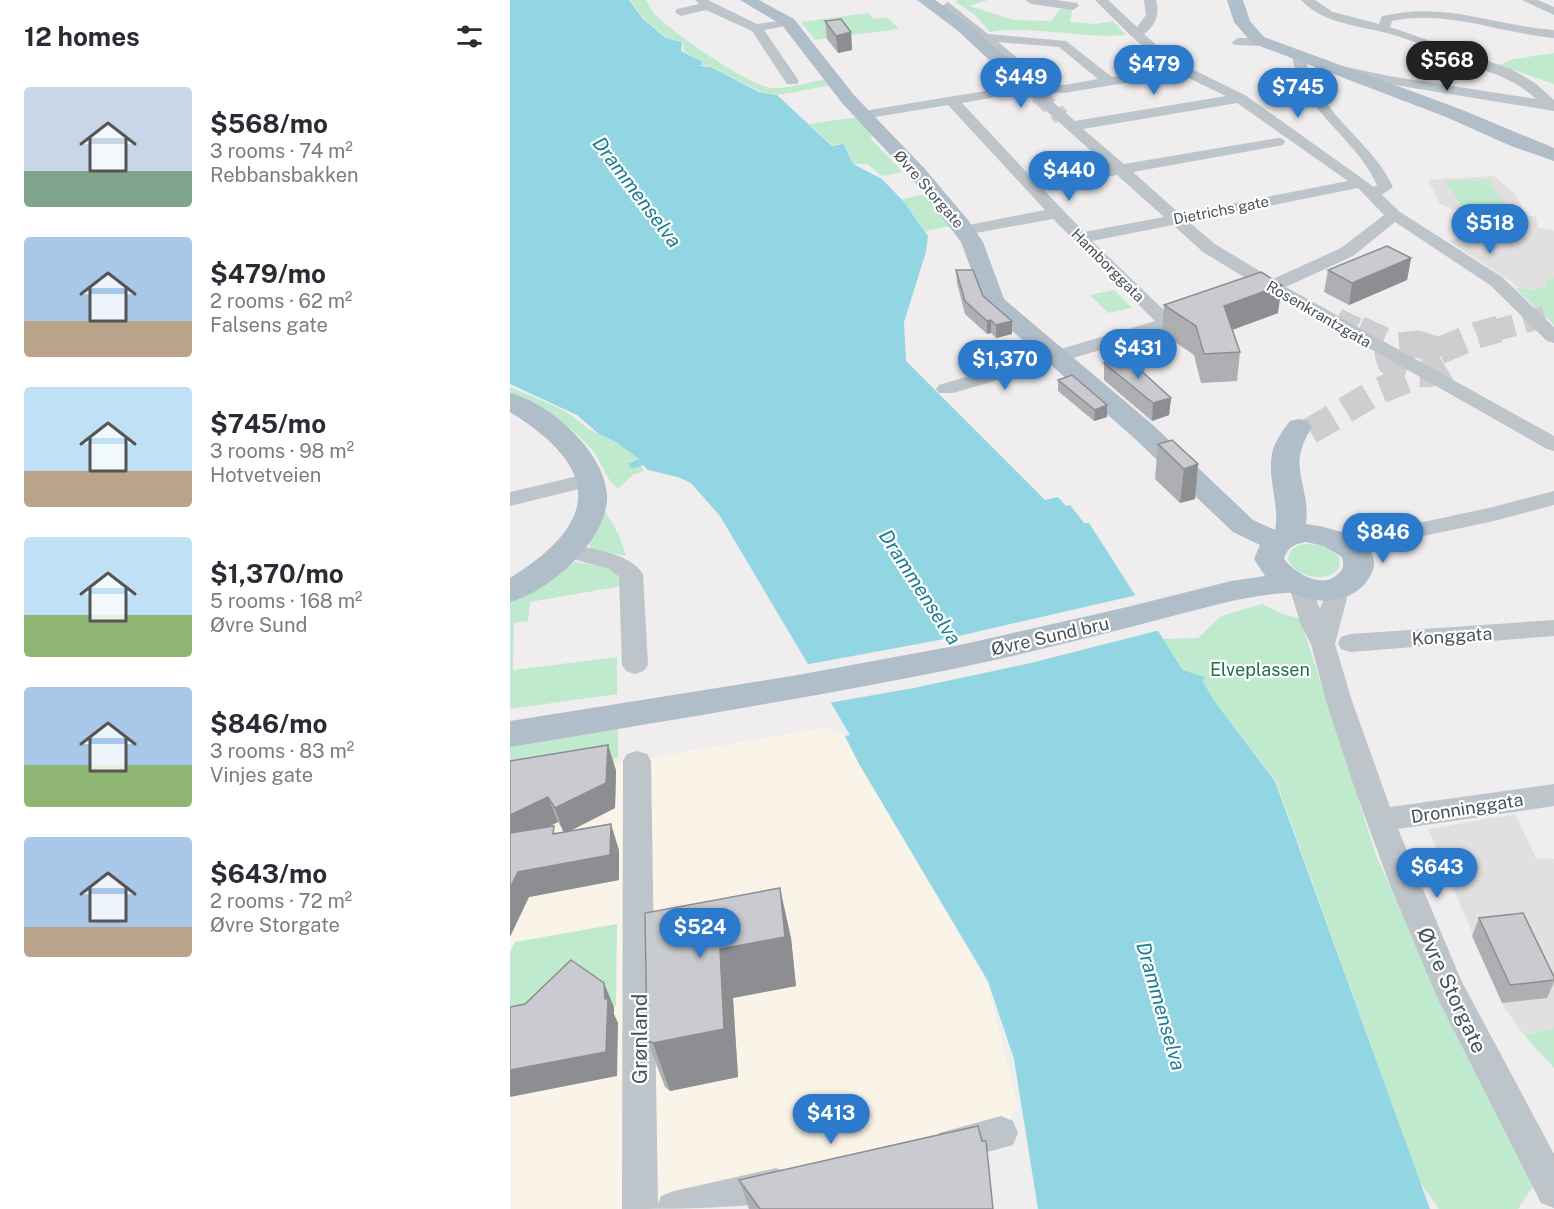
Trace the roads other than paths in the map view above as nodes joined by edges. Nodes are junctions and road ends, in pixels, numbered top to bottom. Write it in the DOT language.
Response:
graph roads {
  1 [pos="748,0"];
  2 [pos="925,0"];
  3 [pos="1031,0"];
  4 [pos="1101,0"];
  5 [pos="1150,0"];
  6 [pos="1235,0"];
  7 [pos="1307,0"];
  8 [pos="1528,0"];
  9 [pos="704,3"];
  10 [pos="945,3"];
  11 [pos="1073,6"];
  12 [pos="1554,11"];
  13 [pos="681,12"];
  14 [pos="788,22"];
  15 [pos="963,27"];
  16 [pos="756,28"];
  17 [pos="1384,28"];
  18 [pos="1135,33"];
  19 [pos="1554,34"];
  20 [pos="985,37"];
  21 [pos="1238,42"];
  22 [pos="1262,42"];
  23 [pos="1298,57"];
  24 [pos="1327,68"];
  25 [pos="1180,70"];
  26 [pos="1307,79"];
  27 [pos="792,81"];
  28 [pos="1110,82"];
  29 [pos="1017,85"];
  30 [pos="1040,89"];
  31 [pos="1240,98"];
  32 [pos="952,101"];
  33 [pos="1552,106"];
  34 [pos="863,115"];
  35 [pos="1073,126"];
  36 [pos="1278,142"];
  37 [pos="1554,155"];
  38 [pos="1122,170"];
  39 [pos="1031,186"];
  40 [pos="1367,188"];
  41 [pos="1057,213"];
  42 [pos="1394,215"];
  43 [pos="1176,219"];
  44 [pos="965,230"];
  45 [pos="1080,238"];
  46 [pos="1270,286"];
  47 [pos="1244,296"];
  48 [pos="1214,306"];
  49 [pos="1167,323"];
  50 [pos="1554,337"];
  51 [pos="1047,350"];
  52 [pos="946,389"];
  53 [pos="510,401"];
  54 [pos="1549,445"];
  55 [pos="591,479"];
  56 [pos="1554,498"];
  57 [pos="510,499"];
  58 [pos="1339,544"];
  59 [pos="567,550"];
  60 [pos="1285,561"];
  61 [pos="1338,587"];
  62 [pos="510,592"];
  63 [pos="1554,628"];
  64 [pos="1336,644"];
  65 [pos="635,664"];
  66 [pos="609,710"];
  67 [pos="510,718"];
  68 [pos="510,734"];
  69 [pos="637,760"];
  70 [pos="1554,795"];
  71 [pos="1380,820"];
  72 [pos="1001,1133"];
  73 [pos="925,1151"];
  74 [pos="802,1180"];
  75 [pos="1554,1190"];
  76 [pos="640,1209"];
  77 [pos="674,1209"];
  1 -- 14 [label="main road, Øvre Storgate"];
  2 -- 15 [label="main road, Rosenkrantzgata"];
  2 -- 29 [label="street, Rosenkrantzgata"];
  3 -- 11 [label="street"];
  4 -- 18 [label="street"];
  5 -- 18 [label="street"];
  6 -- 22 [label="main road"];
  7 -- 17 [label="street"];
  8 -- 12 [label="street"];
  9 -- 13 [label="street"];
  9 -- 16 [label="street"];
  10 -- 15 [label="main road, Rosenkrantzgata"];
  10 -- 20 [label="street, Rosenkrantzgata"];
  14 -- 16 [label="street"];
  14 -- 34 [label="main road, Øvre Storgate"];
  15 -- 29 [label="main road, Rosenkrantzgata"];
  16 -- 27 [label="street"];
  17 -- 19 [label="street"];
  17 -- 33 [label="street"];
  18 -- 25 [label="street"];
  20 -- 28 [label="street"];
  20 -- 30 [label="street, Rosenkrantzgata"];
  21 -- 22 [label="street"];
  22 -- 23 [label="main road"];
  23 -- 24 [label="main road"];
  23 -- 26 [label="street"];
  24 -- 26 [label="street"];
  24 -- 33 [label="street"];
  24 -- 37 [label="main road"];
  25 -- 28 [label="street"];
  25 -- 31 [label="street"];
  26 -- 40 [label="street"];
  28 -- 30 [label="street"];
  29 -- 30 [label="street"];
  29 -- 32 [label="street"];
  30 -- 35 [label="street, Rosenkrantzgata"];
  31 -- 35 [label="street"];
  31 -- 40 [label="street"];
  32 -- 34 [label="street"];
  32 -- 39 [label="street, Hamborggata"];
  34 -- 44 [label="main road, Øvre Storgate"];
  35 -- 38 [label="street, Rosenkrantzgata"];
  36 -- 38 [label="street"];
  38 -- 39 [label="street"];
  38 -- 43 [label="street, Rosenkrantzgata"];
  39 -- 41 [label="street, Hamborggata"];
  40 -- 42 [label="street"];
  40 -- 43 [label="street, Dietrichs gate"];
  41 -- 44 [label="street"];
  41 -- 45 [label="street, Hamborggata"];
  42 -- 46 [label="street"];
  42 -- 50 [label="street"];
  43 -- 45 [label="street, Dietrichs gate"];
  43 -- 46 [label="street, Rosenkrantzgata"];
  44 -- 51 [label="main road, Øvre Storgate"];
  45 -- 49 [label="street, Hamborggata"];
  46 -- 47 [label="street"];
  46 -- 54 [label="street, Rosenkrantzgata"];
  48 -- 49 [label="street"];
  49 -- 51 [label="street"];
  51 -- 52 [label="street"];
  51 -- 60 [label="main road, Øvre Storgate"];
  53 -- 55 [label="main road"];
  55 -- 57 [label="street"];
  55 -- 59 [label="main road"];
  56 -- 58 [label="street"];
  58 -- 60 [label="main road"];
  58 -- 60 [label="main road"];
  58 -- 61 [label="main road"];
  59 -- 62 [label="main road"];
  59 -- 65 [label="street"];
  60 -- 61 [label="main road"];
  60 -- 64 [label="street, Øvre Storgate"];
  60 -- 66 [label="main road, Øvre Sund bru"];
  61 -- 64 [label="street"];
  63 -- 64 [label="street, Konggata"];
  64 -- 71 [label="street, Øvre Storgate"];
  66 -- 67 [label="main road"];
  66 -- 68 [label="main road"];
  69 -- 76 [label="street, Grønland"];
  70 -- 71 [label="street, Dronninggata"];
  71 -- 75 [label="street, Øvre Storgate"];
  72 -- 73 [label="street"];
  74 -- 77 [label="street"];
}
